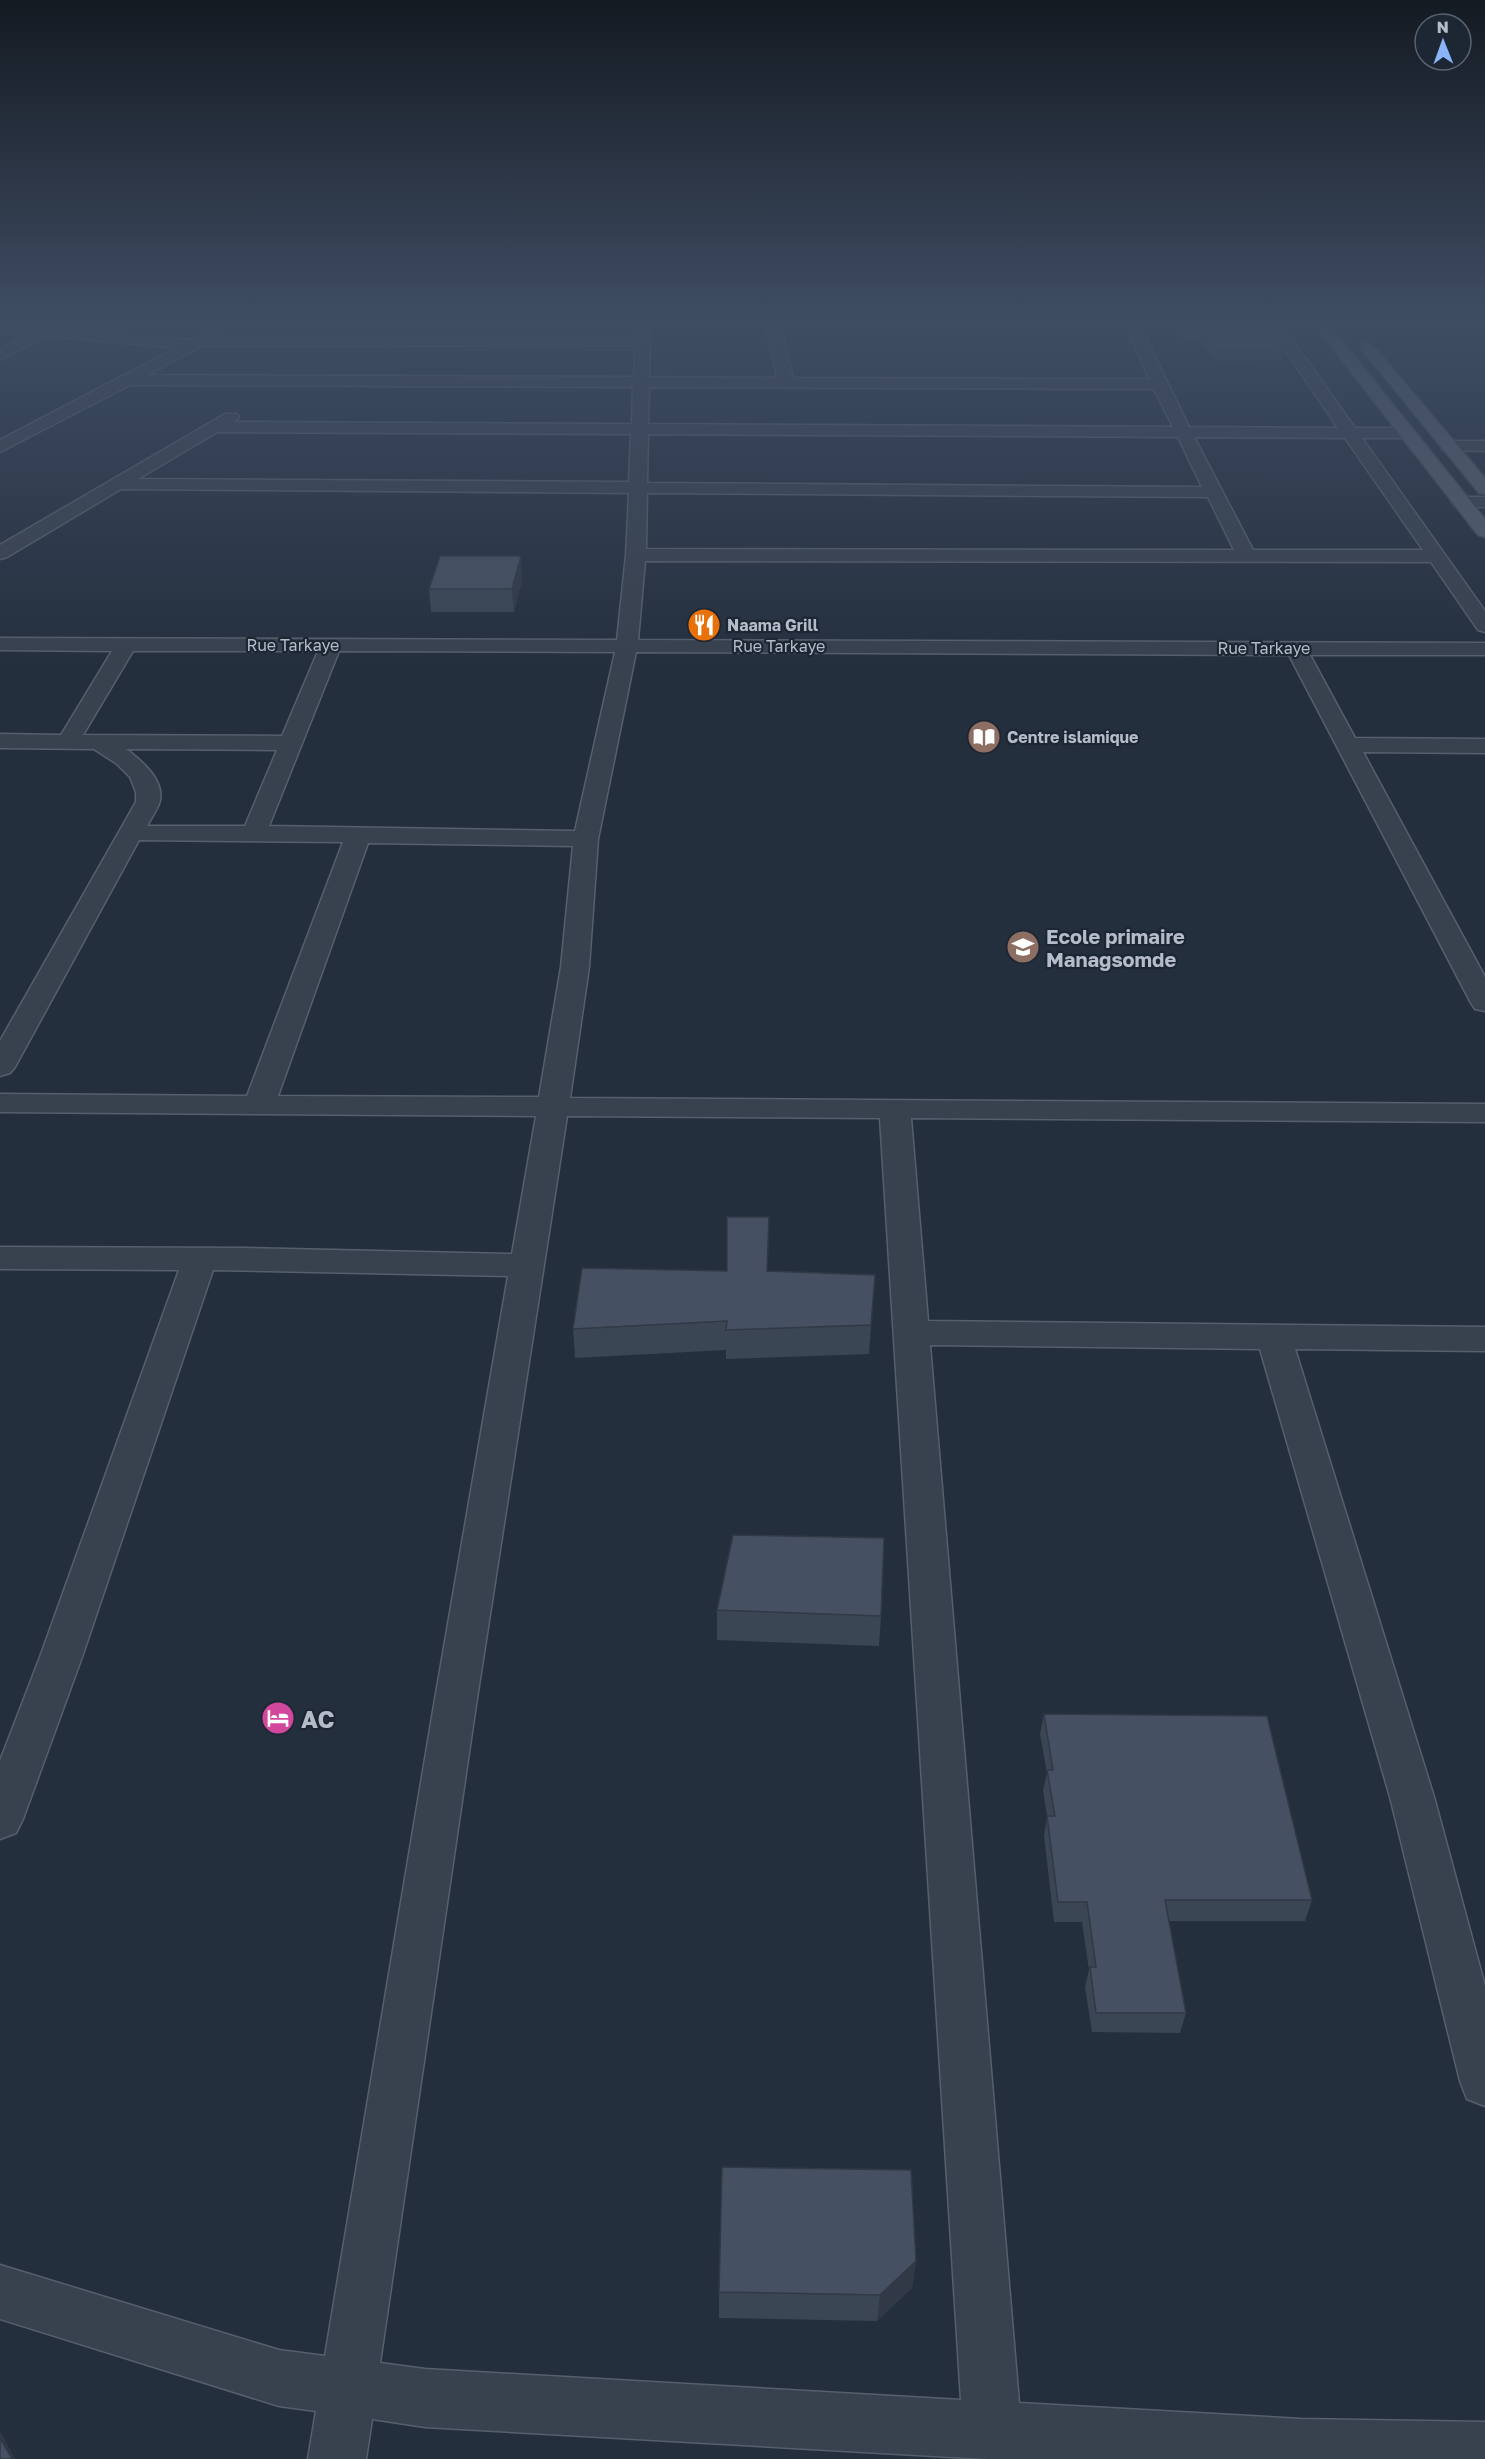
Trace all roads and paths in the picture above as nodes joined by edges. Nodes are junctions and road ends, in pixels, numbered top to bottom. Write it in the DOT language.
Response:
graph roads {
  1 [pos="20,437"];
  2 [pos="199,437"];
  3 [pos="639,437"];
  4 [pos="1186,437"];
  5 [pos="1353,437"];
  6 [pos="1409,437"];
  7 [pos="1441,437"];
  8 [pos="1485,446"];
  9 [pos="0,447"];
  10 [pos="1449,447"];
  11 [pos="118,484"];
  12 [pos="638,488"];
  13 [pos="1485,489"];
  14 [pos="1214,492"];
  15 [pos="1485,502"];
  16 [pos="1472,508"];
  17 [pos="1485,531"];
  18 [pos="0,553"];
  19 [pos="636,555"];
  20 [pos="1246,555"];
  21 [pos="1437,556"];
  22 [pos="1485,626"];
  23 [pos="0,644"];
  24 [pos="126,645"];
  25 [pos="331,645"];
  26 [pos="627,645"];
  27 [pos="1296,648"];
  28 [pos="1485,649"];
  29 [pos="0,741"];
  30 [pos="34,741"];
  31 [pos="68,741"];
  32 [pos="100,742"];
  33 [pos="292,743"];
  34 [pos="1347,745"];
  35 [pos="1485,746"];
  36 [pos="0,752"];
  37 [pos="130,833"];
  38 [pos="254,833"];
  39 [pos="358,835"];
  40 [pos="586,839"];
  41 [pos="1485,1003"];
  42 [pos="0,1067"];
  43 [pos="0,1103"];
  44 [pos="259,1106"];
  45 [pos="553,1107"];
  46 [pos="895,1108"];
  47 [pos="1485,1113"];
  48 [pos="0,1258"];
  49 [pos="200,1259"];
  50 [pos="528,1265"];
  51 [pos="912,1333"];
  52 [pos="1274,1337"];
  53 [pos="1485,1340"];
  54 [pos="0,1820"];
  55 [pos="1485,2081"];
  56 [pos="0,2292"];
  57 [pos="347,2389"];
  58 [pos="992,2431"];
  59 [pos="1485,2451"];
  60 [pos="338,2459"];
  1 -- 9 [label="street"];
  2 -- 11 [label="street"];
  3 -- 12 [label="street"];
  4 -- 14 [label="street"];
  5 -- 21 [label="street"];
  6 -- 16 [label="main road"];
  7 -- 10 [label="main road"];
  8 -- 10 [label="street"];
  10 -- 13 [label="main road"];
  11 -- 12 [label="street"];
  11 -- 18 [label="street"];
  12 -- 14 [label="street"];
  12 -- 19 [label="street"];
  14 -- 20 [label="street"];
  15 -- 16 [label="street"];
  16 -- 17 [label="main road"];
  19 -- 20 [label="street"];
  19 -- 26 [label="street"];
  20 -- 21 [label="street"];
  21 -- 22 [label="street"];
  23 -- 24 [label="street, Rue Tarkaye"];
  24 -- 25 [label="street, Rue Tarkaye"];
  24 -- 31 [label="street"];
  25 -- 26 [label="street, Rue Tarkaye"];
  25 -- 33 [label="street"];
  26 -- 27 [label="street, Rue Tarkaye"];
  26 -- 40 [label="street"];
  27 -- 28 [label="street, Rue Tarkaye"];
  27 -- 34 [label="street"];
  29 -- 30 [label="street"];
  30 -- 31 [label="street"];
  30 -- 36 [label="street"];
  31 -- 32 [label="street"];
  32 -- 33 [label="street"];
  32 -- 37 [label="street"];
  33 -- 38 [label="street"];
  34 -- 35 [label="street"];
  34 -- 41 [label="street"];
  37 -- 38 [label="street"];
  37 -- 42 [label="street"];
  38 -- 39 [label="street"];
  39 -- 40 [label="street"];
  39 -- 44 [label="street"];
  40 -- 45 [label="street"];
  43 -- 44 [label="street"];
  44 -- 45 [label="street"];
  45 -- 46 [label="street"];
  45 -- 50 [label="street"];
  46 -- 47 [label="street"];
  46 -- 51 [label="street"];
  48 -- 49 [label="street"];
  49 -- 50 [label="street"];
  49 -- 54 [label="street"];
  50 -- 57 [label="street"];
  51 -- 52 [label="street"];
  51 -- 58 [label="street"];
  52 -- 53 [label="street"];
  52 -- 55 [label="street"];
  56 -- 57 [label="street"];
  57 -- 58 [label="street"];
  57 -- 60 [label="street"];
  58 -- 59 [label="street"];
}
